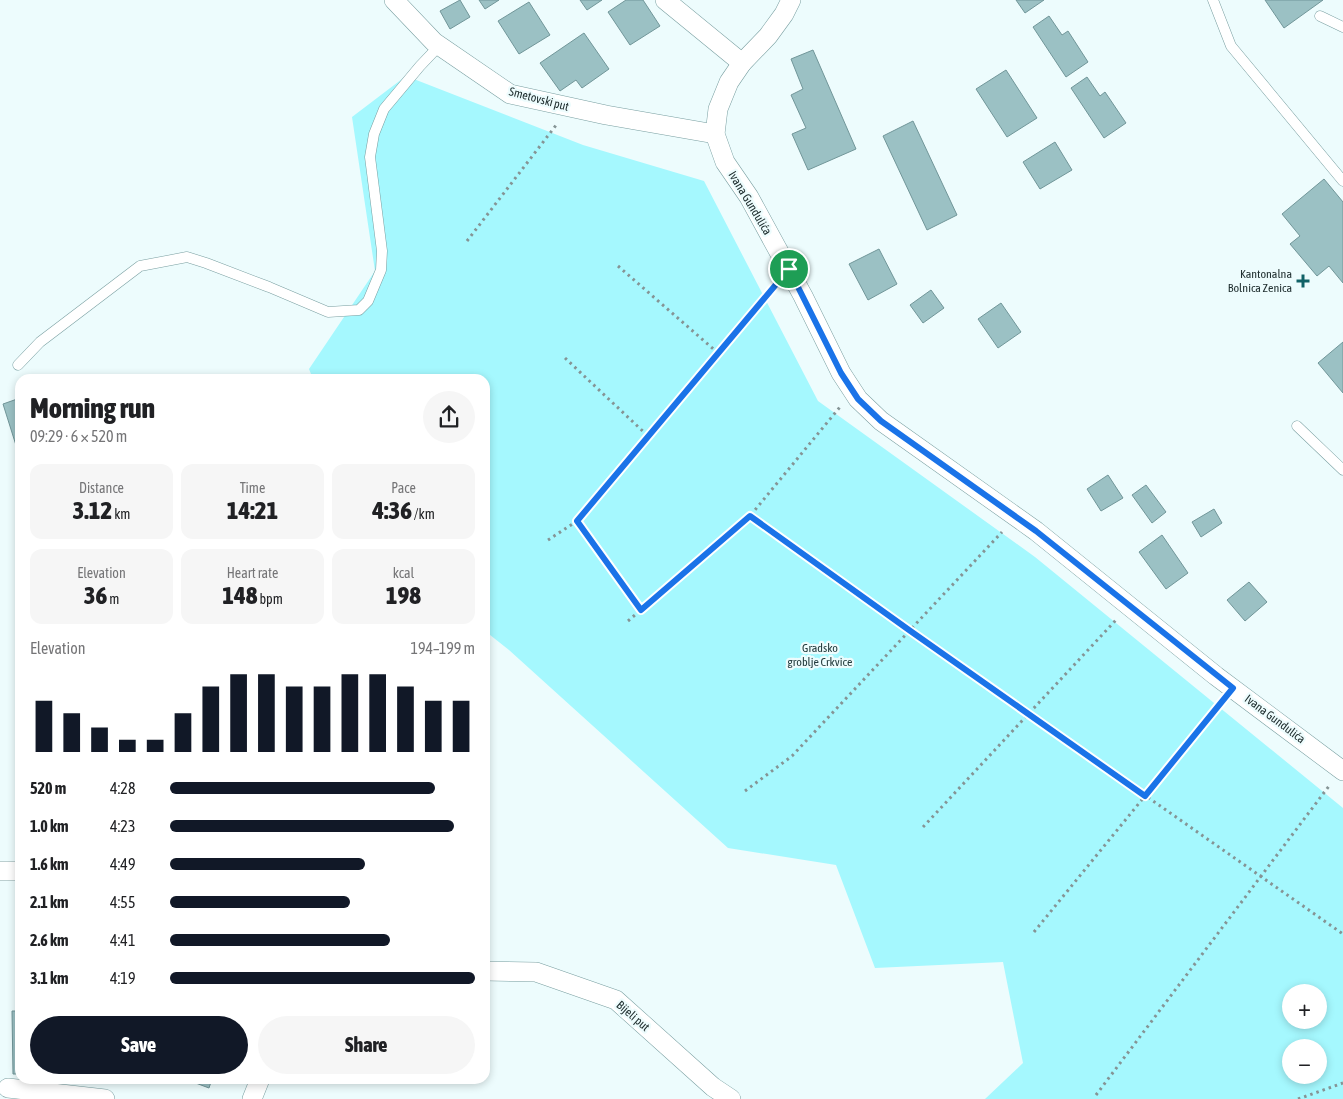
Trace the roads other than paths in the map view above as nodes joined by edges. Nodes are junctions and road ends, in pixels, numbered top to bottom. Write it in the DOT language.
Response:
graph roads {
  1 [pos="394,0"];
  2 [pos="665,0"];
  3 [pos="791,0"];
  4 [pos="1213,0"];
  5 [pos="1320,16"];
  6 [pos="1343,27"];
  7 [pos="439,46"];
  8 [pos="742,63"];
  9 [pos="715,134"];
  10 [pos="1343,181"];
  11 [pos="18,365"];
  12 [pos="1297,426"];
  13 [pos="1343,470"];
  14 [pos="1342,770"];
  15 [pos="0,870"];
  16 [pos="15,871"];
  17 [pos="490,971"];
  18 [pos="258,1084"];
  19 [pos="8,1088"];
  20 [pos="105,1099"];
  21 [pos="252,1099"];
  22 [pos="731,1099"];
  1 -- 7 [label="street, Smetovski put"];
  2 -- 8 [label="street"];
  3 -- 8 [label="street, Ivana Gundulića"];
  4 -- 10 [label="lane"];
  5 -- 6 [label="lane"];
  7 -- 9 [label="street, Smetovski put"];
  7 -- 11 [label="lane"];
  8 -- 9 [label="street, Ivana Gundulića"];
  9 -- 14 [label="street, Ivana Gundulića"];
  12 -- 13 [label="lane"];
  15 -- 16 [label="street"];
  17 -- 22 [label="street, Bijeli put"];
  18 -- 21 [label="street"];
  19 -- 20 [label="street"];
}
